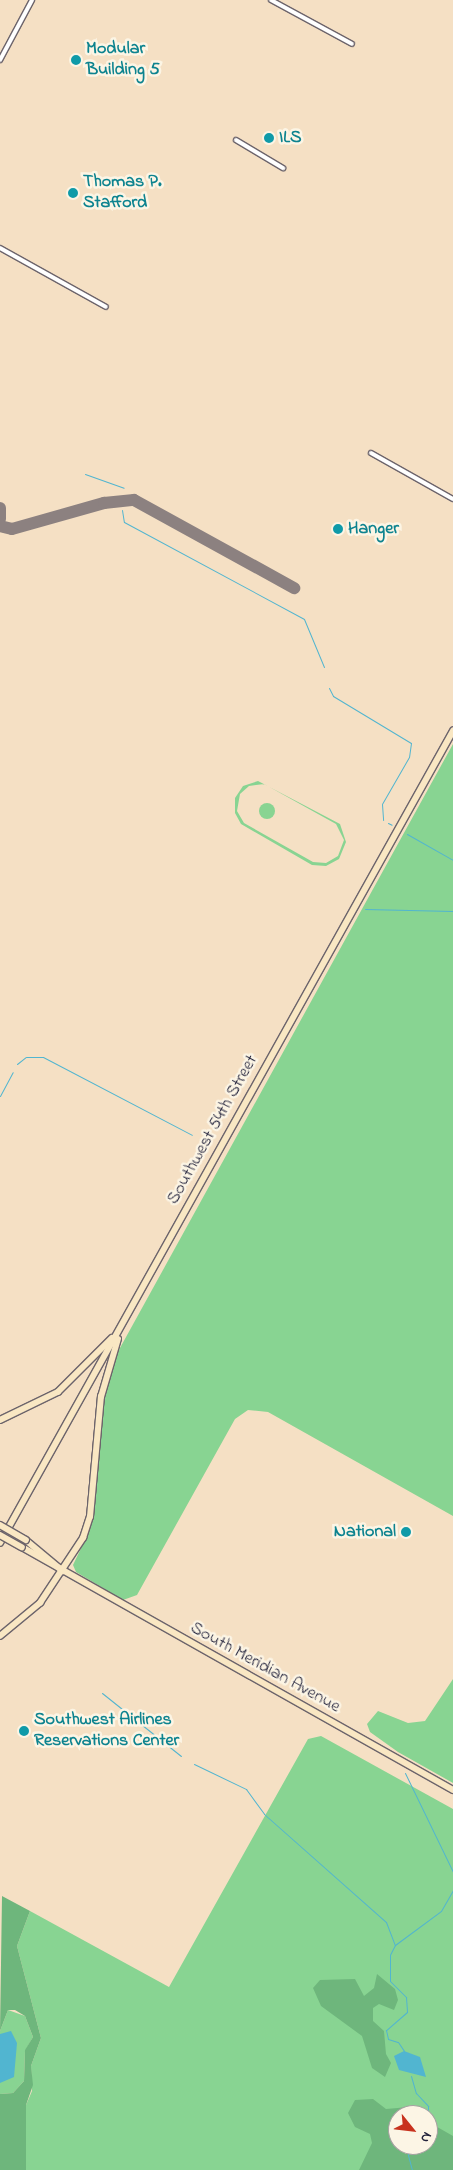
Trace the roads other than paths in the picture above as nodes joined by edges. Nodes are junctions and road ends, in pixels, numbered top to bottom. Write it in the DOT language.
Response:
graph roads {
  1 [pos="32,0"];
  2 [pos="271,0"];
  3 [pos="352,44"];
  4 [pos="0,60"];
  5 [pos="236,140"];
  6 [pos="283,168"];
  7 [pos="0,248"];
  8 [pos="106,306"];
  9 [pos="371,453"];
  10 [pos="453,499"];
  11 [pos="453,731"];
  12 [pos="121,1327"];
  13 [pos="0,1420"];
  14 [pos="0,1525"];
  15 [pos="0,1535"];
  16 [pos="0,1543"];
  17 [pos="63,1571"];
  18 [pos="0,1636"];
  19 [pos="453,1790"];
  1 -- 4 [label="street"];
  2 -- 3 [label="street"];
  5 -- 6 [label="street"];
  7 -- 8 [label="street"];
  9 -- 10 [label="street"];
  11 -- 12 [label="main road, Southwest 54th Street"];
  12 -- 13 [label="main road"];
  12 -- 16 [label="main road, Southwest 54th Street"];
  12 -- 17 [label="main road"];
  14 -- 17 [label="main road, South Meridian Avenue, bridge"];
  15 -- 17 [label="main road, South Meridian Avenue, bridge"];
  17 -- 18 [label="main road"];
  17 -- 19 [label="main road, South Meridian Avenue"];
}
